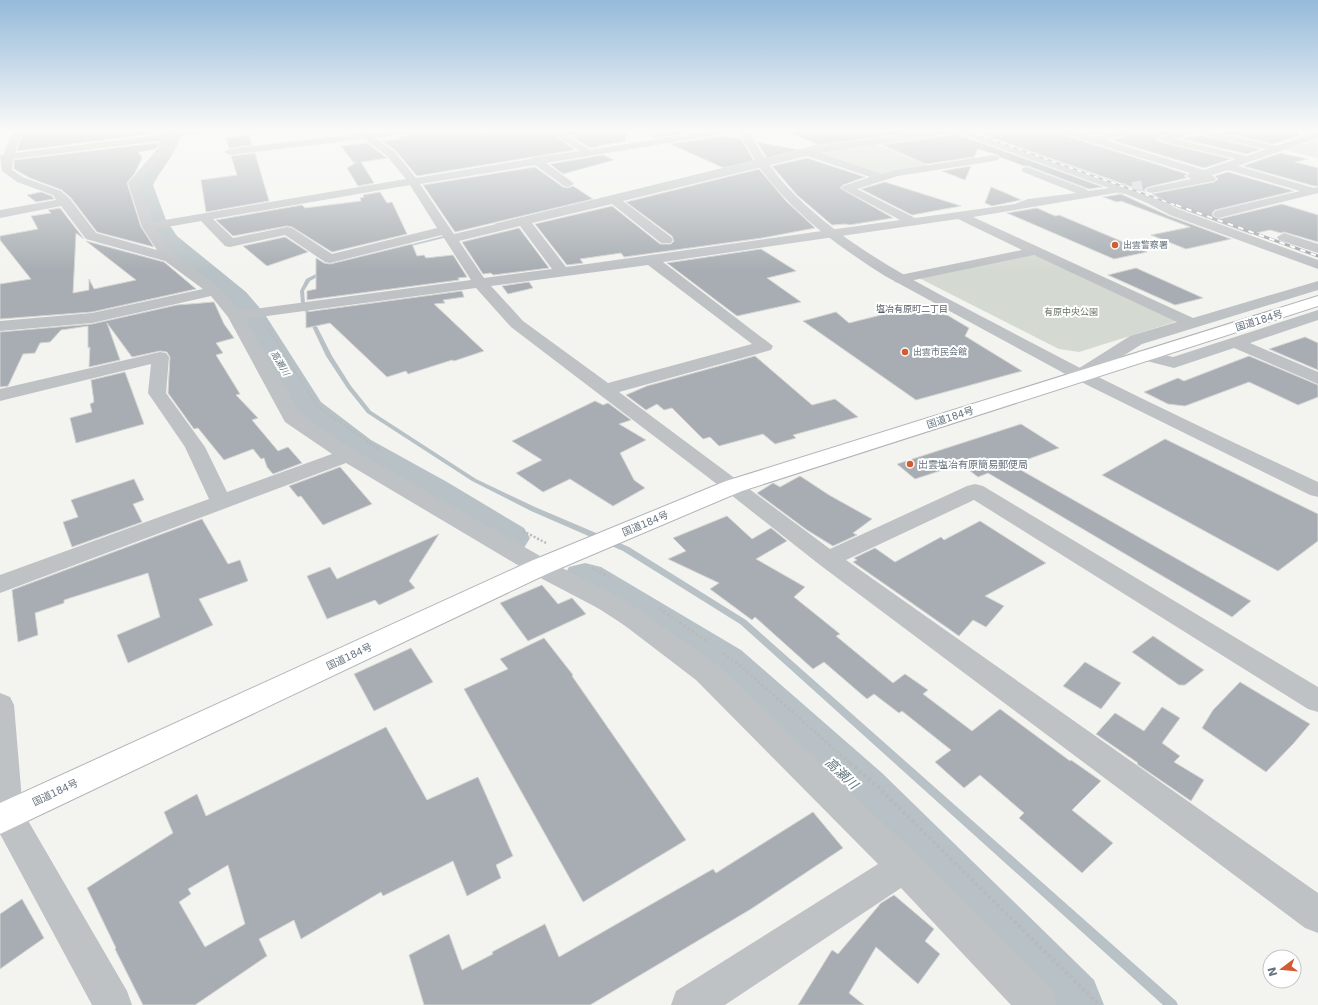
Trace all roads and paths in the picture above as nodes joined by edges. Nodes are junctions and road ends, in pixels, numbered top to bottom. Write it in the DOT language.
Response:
graph roads {
  1 [pos="18,178"];
  2 [pos="138,178"];
  3 [pos="410,178"];
  4 [pos="431,178"];
  5 [pos="559,178"];
  6 [pos="705,178"];
  7 [pos="772,178"];
  8 [pos="877,178"];
  9 [pos="1047,178"];
  10 [pos="1089,178"];
  11 [pos="1121,178"];
  12 [pos="1209,178"];
  13 [pos="1269,178"];
  14 [pos="413,181"];
  15 [pos="568,184"];
  16 [pos="1148,187"];
  17 [pos="1116,188"];
  18 [pos="1082,191"];
  19 [pos="1316,191"];
  20 [pos="1174,198"];
  21 [pos="615,200"];
  22 [pos="66,202"];
  23 [pos="1028,204"];
  24 [pos="0,214"];
  25 [pos="959,215"];
  26 [pos="204,217"];
  27 [pos="1240,221"];
  28 [pos="524,222"];
  29 [pos="913,222"];
  30 [pos="148,227"];
  31 [pos="832,234"];
  32 [pos="1276,234"];
  33 [pos="448,235"];
  34 [pos="666,240"];
  35 [pos="1318,248"];
  36 [pos="1035,251"];
  37 [pos="170,258"];
  38 [pos="651,260"];
  39 [pos="1318,265"];
  40 [pos="562,272"];
  41 [pos="900,279"];
  42 [pos="480,283"];
  43 [pos="1318,284"];
  44 [pos="214,291"];
  45 [pos="1317,313"];
  46 [pos="235,316"];
  47 [pos="1191,323"];
  48 [pos="0,326"];
  49 [pos="1235,342"];
  50 [pos="1145,355"];
  51 [pos="1079,376"];
  52 [pos="1318,379"];
  53 [pos="605,390"];
  54 [pos="0,395"];
  55 [pos="348,455"];
  56 [pos="734,486"];
  57 [pos="1318,490"];
  58 [pos="221,501"];
  59 [pos="828,559"];
  60 [pos="540,566"];
  61 [pos="0,584"];
  62 [pos="1318,701"];
  63 [pos="0,705"];
  64 [pos="3,817"];
  65 [pos="904,867"];
  66 [pos="1318,915"];
  67 [pos="113,1005"];
  68 [pos="690,1005"];
  69 [pos="1038,1005"];
  1 -- 22 [label="street"];
  2 -- 30 [label="street"];
  3 -- 14 [label="street"];
  4 -- 14 [label="street"];
  5 -- 15 [label="street"];
  6 -- 21 [label="street"];
  7 -- 31 [label="street"];
  8 -- 29 [label="street"];
  9 -- 18 [label="street"];
  10 -- 17 [label="street"];
  11 -- 16 [label="street"];
  12 -- 16 [label="street"];
  13 -- 19 [label="street"];
  14 -- 26 [label="street"];
  14 -- 33 [label="street"];
  16 -- 20 [label="street"];
  17 -- 18 [label="street"];
  17 -- 23 [label="street"];
  17 -- 39 [label="street"];
  18 -- 23 [label="street"];
  19 -- 27 [label="street"];
  21 -- 28 [label="street"];
  21 -- 34 [label="street"];
  22 -- 24 [label="street"];
  22 -- 37 [label="street"];
  23 -- 25 [label="street"];
  25 -- 29 [label="street"];
  25 -- 36 [label="street"];
  26 -- 30 [label="street"];
  26 -- 33 [label="street"];
  28 -- 33 [label="street"];
  28 -- 40 [label="street"];
  29 -- 31 [label="street"];
  30 -- 37 [label="street"];
  31 -- 38 [label="street"];
  31 -- 41 [label="street"];
  32 -- 35 [label="street"];
  33 -- 42 [label="street"];
  36 -- 41 [label="street"];
  36 -- 47 [label="street"];
  37 -- 44 [label="street"];
  38 -- 40 [label="street"];
  38 -- 53 [label="street"];
  40 -- 42 [label="street"];
  41 -- 51 [label="street"];
  42 -- 46 [label="street"];
  42 -- 53 [label="street"];
  43 -- 47 [label="street"];
  44 -- 46 [label="street"];
  44 -- 48 [label="street"];
  45 -- 49 [label="street"];
  45 -- 50 [label="highway, 国道184号"];
  46 -- 55 [label="street"];
  47 -- 51 [label="street"];
  49 -- 50 [label="street"];
  49 -- 52 [label="street"];
  50 -- 51 [label="highway, 国道184号"];
  51 -- 56 [label="highway, 国道184号"];
  51 -- 57 [label="street"];
  53 -- 56 [label="street"];
  54 -- 58 [label="street"];
  55 -- 58 [label="street"];
  55 -- 60 [label="street"];
  56 -- 59 [label="street"];
  56 -- 60 [label="highway, 国道184号"];
  58 -- 61 [label="street"];
  59 -- 62 [label="street"];
  59 -- 66 [label="street"];
  60 -- 64 [label="highway, 国道184号"];
  60 -- 65 [label="street"];
  63 -- 64 [label="street"];
  64 -- 67 [label="street"];
  65 -- 68 [label="street"];
  65 -- 69 [label="street"];
}
